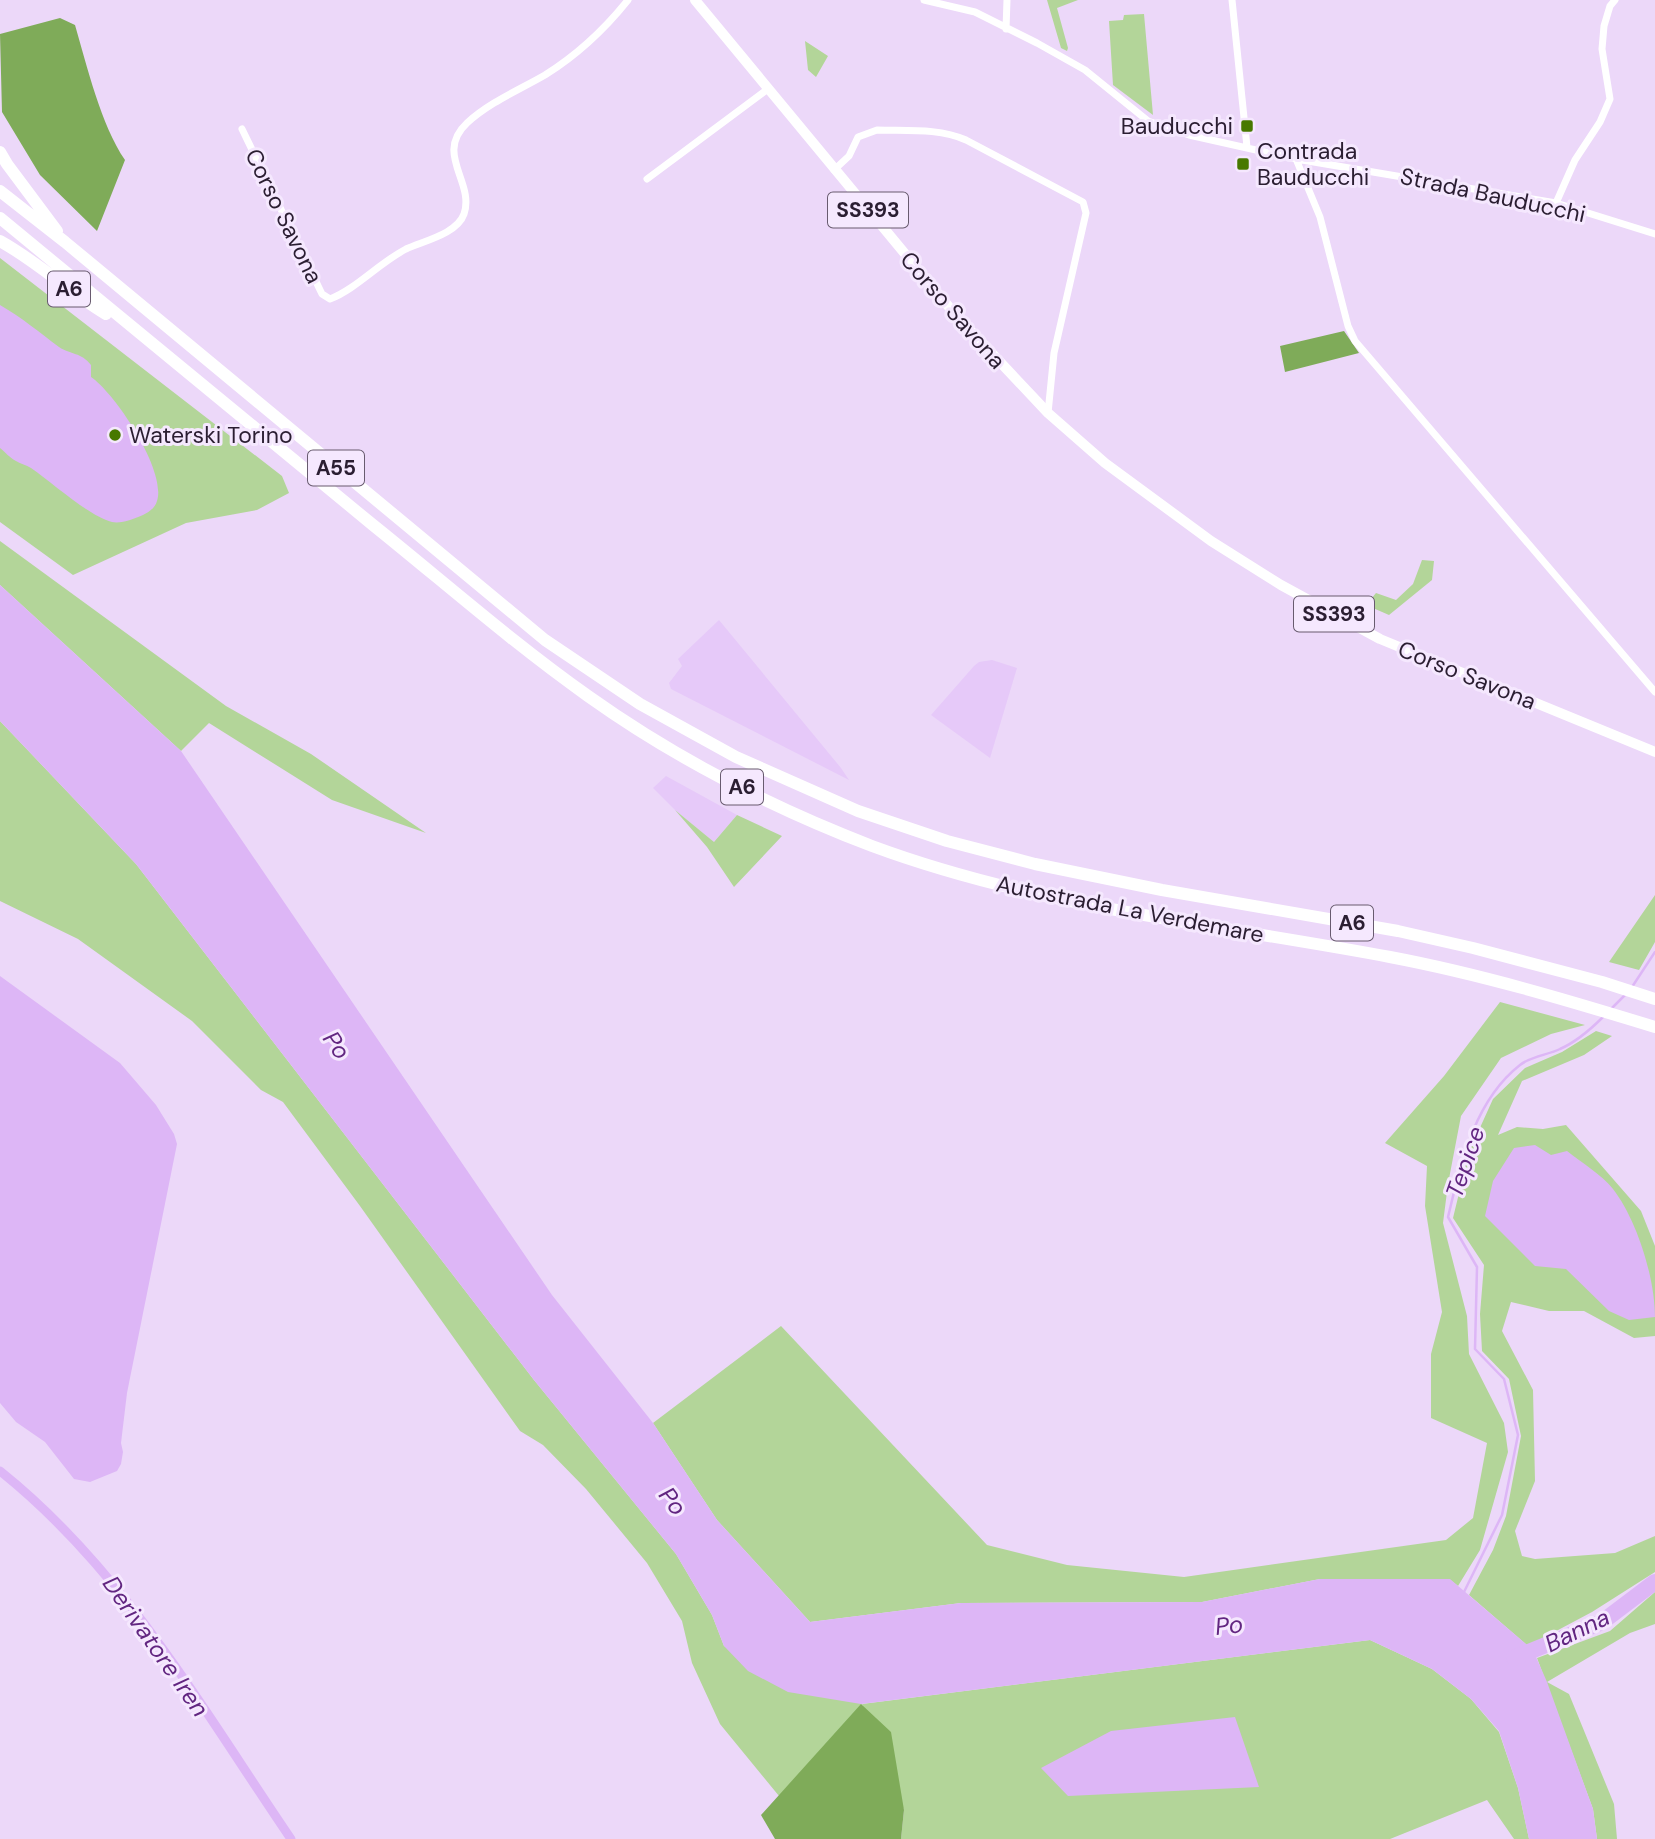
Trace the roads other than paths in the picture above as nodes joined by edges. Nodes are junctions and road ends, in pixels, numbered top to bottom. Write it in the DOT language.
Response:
graph roads {
  1 [pos="628,0"];
  2 [pos="695,0"];
  3 [pos="924,0"];
  4 [pos="1007,0"];
  5 [pos="1232,0"];
  6 [pos="1615,0"];
  7 [pos="1006,29"];
  8 [pos="768,89"];
  9 [pos="242,129"];
  10 [pos="1247,147"];
  11 [pos="0,152"];
  12 [pos="1296,159"];
  13 [pos="834,170"];
  14 [pos="647,178"];
  15 [pos="0,191"];
  16 [pos="1556,203"];
  17 [pos="0,218"];
  18 [pos="1655,234"];
  19 [pos="0,241"];
  20 [pos="65,242"];
  21 [pos="141,334"];
  22 [pos="1048,414"];
  23 [pos="442,555"];
  24 [pos="429,570"];
  25 [pos="1655,692"];
  26 [pos="1655,752"];
  27 [pos="1649,997"];
  28 [pos="1655,1027"];
  1 -- 9 [label="street, Corso Savona"];
  2 -- 8 [label="main road, Corso Savona / SS393"];
  3 -- 7 [label="street, Strada Bauducchi"];
  4 -- 7 [label="street"];
  5 -- 10 [label="street"];
  6 -- 16 [label="street"];
  7 -- 10 [label="street, Strada Bauducchi"];
  8 -- 13 [label="main road, Corso Savona / SS393"];
  8 -- 14 [label="street"];
  10 -- 12 [label="street, Strada Bauducchi"];
  11 -- 20 [label="highway"];
  12 -- 16 [label="street, Strada Bauducchi"];
  12 -- 25 [label="street"];
  13 -- 22 [label="main road, Corso Savona / SS393"];
  13 -- 22 [label="street"];
  15 -- 20 [label="highway, A55"];
  16 -- 18 [label="street, Strada Bauducchi"];
  17 -- 21 [label="highway, A55"];
  19 -- 21 [label="highway, A6"];
  20 -- 23 [label="highway, A55"];
  21 -- 24 [label="highway, A55"];
  22 -- 26 [label="main road, Corso Savona / SS393"];
  23 -- 27 [label="highway, Autostrada La Verdemare / A6"];
  24 -- 28 [label="highway, Autostrada La Verdemare / A6"];
}
